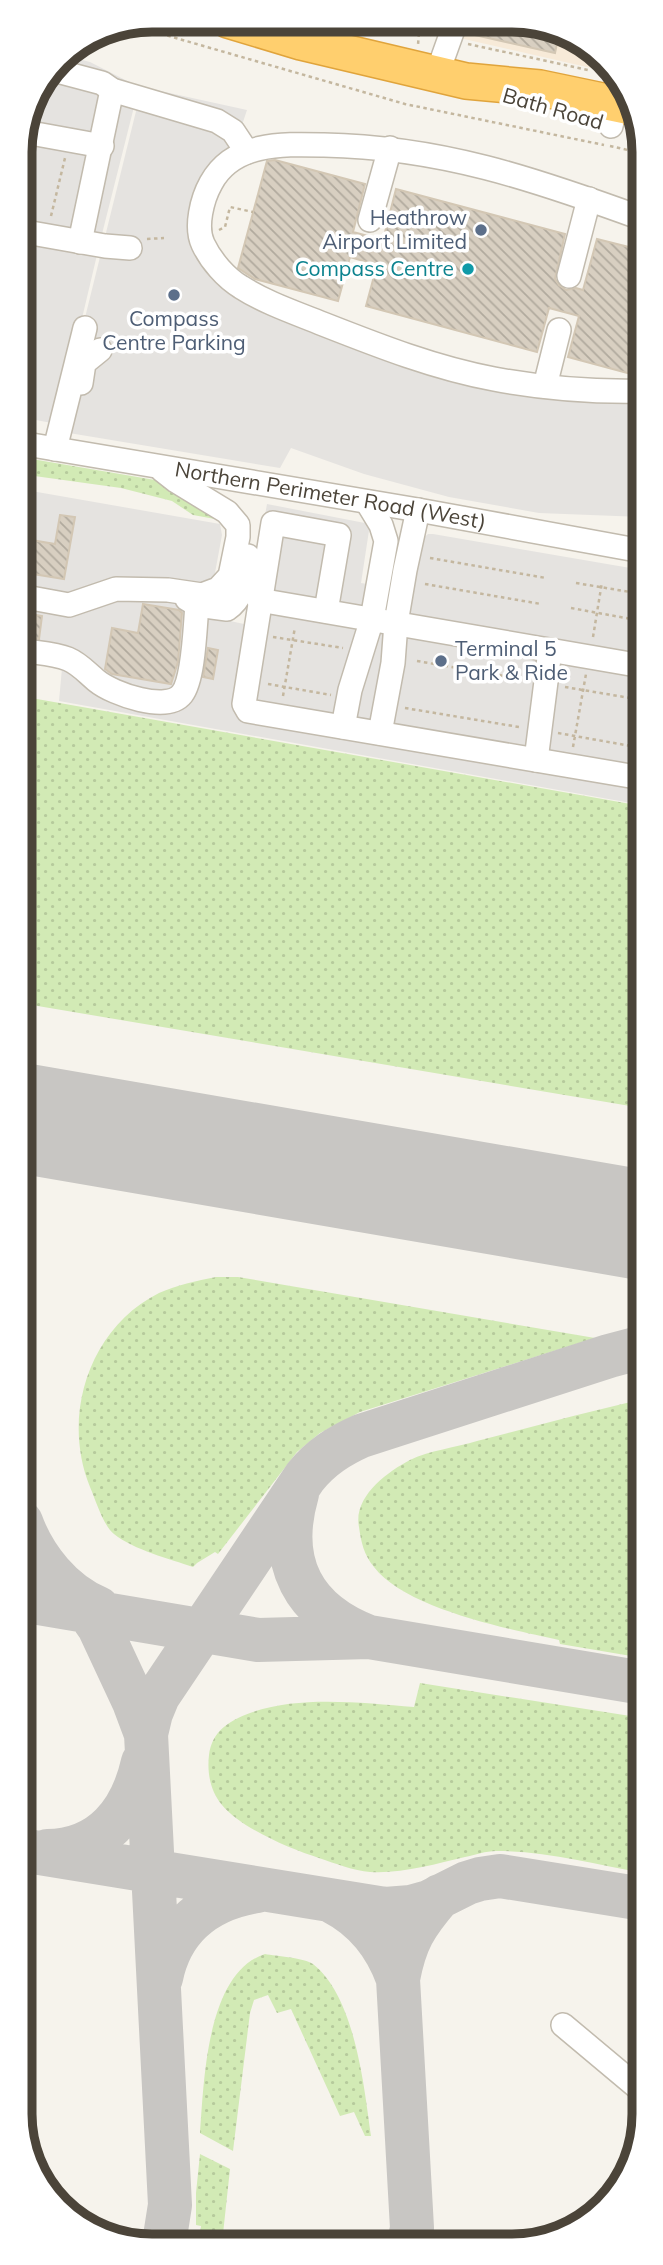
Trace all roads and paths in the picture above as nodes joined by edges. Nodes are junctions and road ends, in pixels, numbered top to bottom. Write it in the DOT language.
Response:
graph roads {
  1 [pos="155,32"];
  2 [pos="268,32"];
  3 [pos="453,32"];
  4 [pos="460,32"];
  5 [pos="590,71"];
  6 [pos="61,72"];
  7 [pos="452,78"];
  8 [pos="112,90"];
  9 [pos="624,111"];
  10 [pos="34,134"];
  11 [pos="70,140"];
  12 [pos="102,146"];
  13 [pos="390,148"];
  14 [pos="632,150"];
  15 [pos="247,152"];
  16 [pos="589,199"];
  17 [pos="253,212"];
  18 [pos="632,215"];
  19 [pos="370,220"];
  20 [pos="32,233"];
  21 [pos="213,233"];
  22 [pos="46,236"];
  23 [pos="164,237"];
  24 [pos="80,242"];
  25 [pos="133,244"];
  26 [pos="569,276"];
  27 [pos="85,328"];
  28 [pos="559,330"];
  29 [pos="100,350"];
  30 [pos="545,386"];
  31 [pos="632,390"];
  32 [pos="32,445"];
  33 [pos="61,450"];
  34 [pos="157,466"];
  35 [pos="201,495"];
  36 [pos="367,502"];
  37 [pos="418,510"];
  38 [pos="632,549"];
  39 [pos="430,558"];
  40 [pos="546,578"];
  41 [pos="576,583"];
  42 [pos="425,584"];
  43 [pos="173,591"];
  44 [pos="632,592"];
  45 [pos="32,598"];
  46 [pos="260,600"];
  47 [pos="541,604"];
  48 [pos="197,605"];
  49 [pos="298,607"];
  50 [pos="571,608"];
  51 [pos="326,611"];
  52 [pos="372,619"];
  53 [pos="632,619"];
  54 [pos="396,624"];
  55 [pos="267,635"];
  56 [pos="293,640"];
  57 [pos="550,650"];
  58 [pos="32,652"];
  59 [pos="352,653"];
  60 [pos="418,661"];
  61 [pos="393,663"];
  62 [pos="632,664"];
  63 [pos="528,680"];
  64 [pos="265,684"];
  65 [pos="558,685"];
  66 [pos="285,687"];
  67 [pos="342,693"];
  68 [pos="632,698"];
  69 [pos="394,702"];
  70 [pos="279,716"];
  71 [pos="343,727"];
  72 [pos="525,728"];
  73 [pos="380,733"];
  74 [pos="555,733"];
  75 [pos="632,746"];
  76 [pos="536,760"];
  77 [pos="632,776"];
  78 [pos="563,2025"];
  79 [pos="631,2082"];
  1 -- 14 [label="path"];
  2 -- 7 [label="highway, Bath Road"];
  3 -- 7 [label="street"];
  4 -- 5 [label="path, Bath Road"];
  6 -- 8 [label="street"];
  7 -- 9 [label="highway, Bath Road"];
  8 -- 12 [label="street"];
  8 -- 15 [label="street"];
  10 -- 11 [label="street"];
  11 -- 12 [label="street"];
  11 -- 22 [label="path"];
  12 -- 24 [label="street"];
  13 -- 15 [label="street"];
  13 -- 16 [label="street"];
  13 -- 19 [label="street"];
  15 -- 30 [label="street"];
  16 -- 18 [label="street"];
  16 -- 26 [label="street"];
  17 -- 21 [label="path"];
  20 -- 22 [label="street"];
  22 -- 24 [label="street"];
  23 -- 25 [label="path"];
  24 -- 25 [label="street"];
  27 -- 33 [label="street"];
  28 -- 30 [label="street"];
  29 -- 33 [label="street"];
  30 -- 31 [label="street"];
  32 -- 33 [label="street, Northern Perimeter Road (West)"];
  33 -- 34 [label="street, Northern Perimeter Road (West)"];
  34 -- 35 [label="street"];
  34 -- 36 [label="street, Northern Perimeter Road (West)"];
  35 -- 43 [label="street"];
  35 -- 48 [label="street"];
  36 -- 37 [label="street, Northern Perimeter Road (West)"];
  36 -- 52 [label="street"];
  37 -- 38 [label="street, Northern Perimeter Road (West)"];
  37 -- 54 [label="street"];
  39 -- 40 [label="path"];
  41 -- 44 [label="path"];
  42 -- 47 [label="path"];
  43 -- 45 [label="street"];
  43 -- 48 [label="street"];
  46 -- 49 [label="street"];
  46 -- 51 [label="street"];
  46 -- 70 [label="street"];
  48 -- 58 [label="street"];
  49 -- 51 [label="street"];
  49 -- 56 [label="path"];
  50 -- 53 [label="path"];
  51 -- 52 [label="street"];
  52 -- 54 [label="street"];
  52 -- 59 [label="street"];
  54 -- 57 [label="street"];
  54 -- 61 [label="street"];
  55 -- 56 [label="path"];
  56 -- 59 [label="path"];
  56 -- 66 [label="path"];
  57 -- 62 [label="street"];
  57 -- 76 [label="street"];
  59 -- 61 [label="street"];
  59 -- 67 [label="street"];
  60 -- 63 [label="path"];
  61 -- 69 [label="street"];
  64 -- 66 [label="path"];
  65 -- 68 [label="path"];
  66 -- 67 [label="path"];
  66 -- 70 [label="path"];
  67 -- 69 [label="street"];
  67 -- 71 [label="street"];
  69 -- 72 [label="path"];
  69 -- 73 [label="street"];
  70 -- 71 [label="street"];
  71 -- 73 [label="street"];
  73 -- 76 [label="street"];
  74 -- 75 [label="path"];
  76 -- 77 [label="street"];
  78 -- 79 [label="street"];
}
